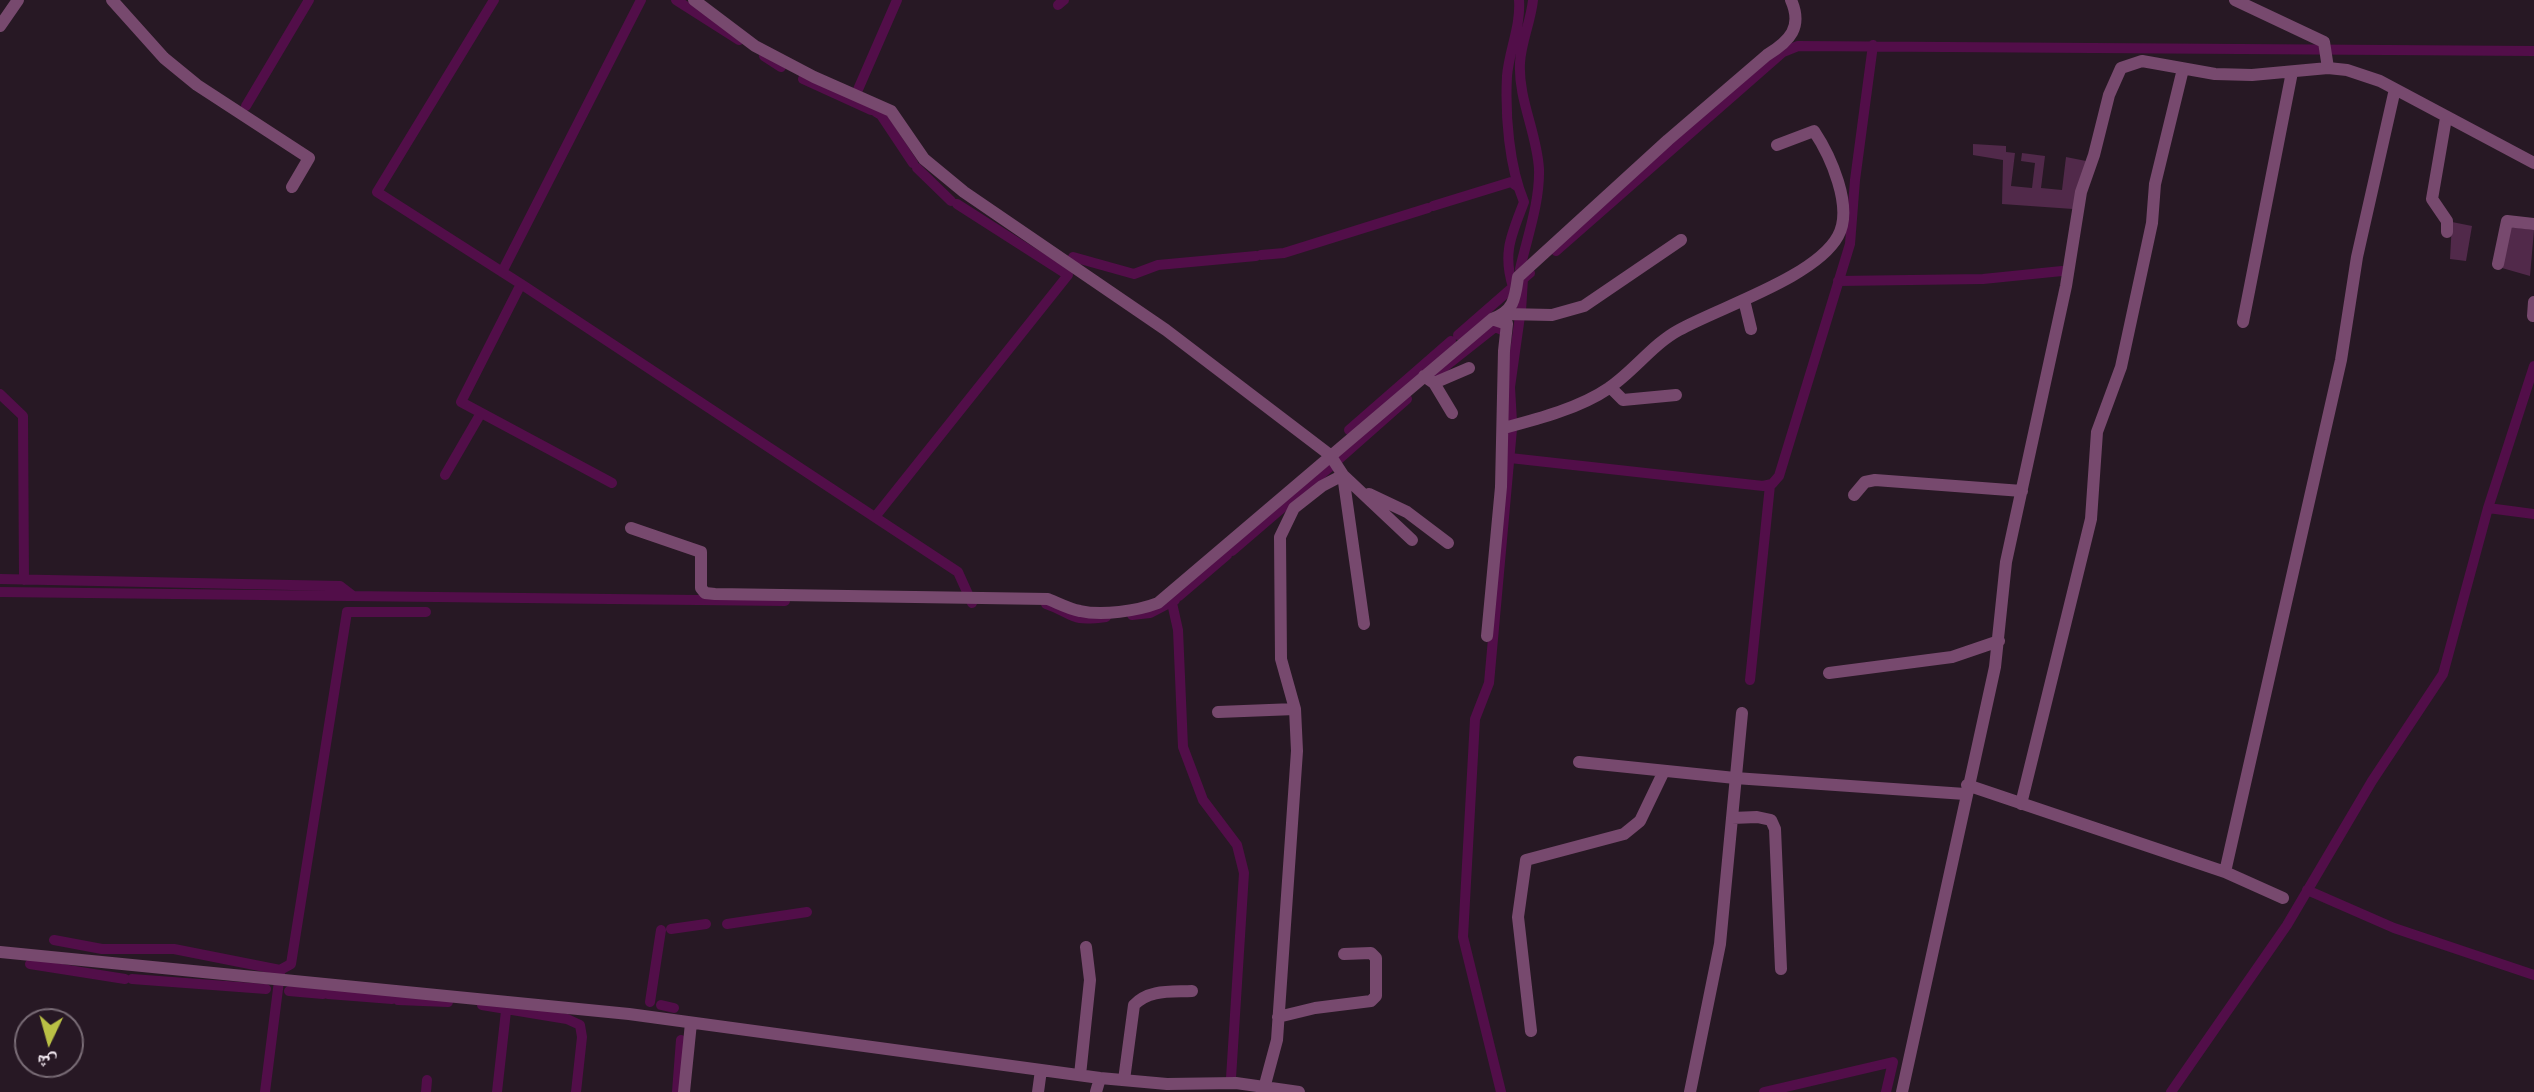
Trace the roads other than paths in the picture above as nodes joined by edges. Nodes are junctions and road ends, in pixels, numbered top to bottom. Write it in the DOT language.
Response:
graph roads {
  1 [pos="18,0"];
  2 [pos="112,0"];
  3 [pos="694,0"];
  4 [pos="1790,0"];
  5 [pos="2235,0"];
  6 [pos="0,26"];
  7 [pos="2328,68"];
  8 [pos="2183,69"];
  9 [pos="2292,72"];
  10 [pos="2395,89"];
  11 [pos="2446,118"];
  12 [pos="1777,145"];
  13 [pos="2534,163"];
  14 [pos="292,187"];
  15 [pos="2534,224"];
  16 [pos="2447,232"];
  17 [pos="1681,240"];
  18 [pos="2498,264"];
  19 [pos="1744,300"];
  20 [pos="2534,302"];
  21 [pos="1506,314"];
  22 [pos="2533,316"];
  23 [pos="1492,319"];
  24 [pos="2243,322"];
  25 [pos="1751,329"];
  26 [pos="1469,368"];
  27 [pos="1429,379"];
  28 [pos="1611,387"];
  29 [pos="1675,395"];
  30 [pos="1452,413"];
  31 [pos="1504,428"];
  32 [pos="1330,455"];
  33 [pos="1343,475"];
  34 [pos="1359,490"];
  35 [pos="2022,491"];
  36 [pos="1854,495"];
  37 [pos="631,528"];
  38 [pos="1412,540"];
  39 [pos="1448,543"];
  40 [pos="1364,624"];
  41 [pos="1487,636"];
  42 [pos="1999,641"];
  43 [pos="1829,673"];
  44 [pos="1295,709"];
  45 [pos="1219,712"];
  46 [pos="1742,713"];
  47 [pos="1579,762"];
  48 [pos="1664,771"];
  49 [pos="1735,778"];
  50 [pos="1966,790"];
  51 [pos="2021,804"];
  52 [pos="1732,818"];
  53 [pos="2225,872"];
  54 [pos="2283,898"];
  55 [pos="1086,947"];
  56 [pos="0,952"];
  57 [pos="1344,954"];
  58 [pos="1781,969"];
  59 [pos="1192,991"];
  60 [pos="1278,1017"];
  61 [pos="691,1023"];
  62 [pos="1531,1031"];
  63 [pos="1041,1070"];
  64 [pos="1080,1075"];
  65 [pos="1100,1078"];
  66 [pos="1124,1080"];
  67 [pos="1262,1090"];
  68 [pos="684,1092"];
  69 [pos="1038,1092"];
  70 [pos="1096,1092"];
  71 [pos="1299,1092"];
  72 [pos="1690,1092"];
  73 [pos="1902,1092"];
  1 -- 6 [label="street"];
  2 -- 14 [label="street"];
  3 -- 32 [label="street"];
  4 -- 21 [label="street"];
  5 -- 7 [label="street"];
  7 -- 9 [label="street"];
  7 -- 10 [label="street"];
  8 -- 9 [label="street"];
  8 -- 35 [label="street"];
  8 -- 51 [label="street"];
  9 -- 24 [label="street"];
  10 -- 11 [label="street"];
  10 -- 53 [label="street"];
  11 -- 13 [label="street"];
  11 -- 16 [label="street"];
  12 -- 19 [label="street"];
  15 -- 18 [label="street"];
  17 -- 21 [label="street"];
  19 -- 25 [label="street"];
  19 -- 28 [label="street"];
  20 -- 22 [label="street"];
  21 -- 23 [label="street"];
  23 -- 27 [label="street"];
  23 -- 31 [label="street"];
  26 -- 27 [label="street"];
  27 -- 30 [label="street"];
  27 -- 32 [label="street"];
  28 -- 29 [label="street"];
  28 -- 31 [label="street"];
  31 -- 41 [label="street"];
  32 -- 33 [label="street"];
  32 -- 37 [label="street"];
  33 -- 34 [label="street"];
  33 -- 40 [label="street"];
  33 -- 44 [label="street"];
  34 -- 38 [label="street"];
  34 -- 39 [label="street"];
  35 -- 36 [label="street"];
  35 -- 42 [label="street"];
  42 -- 43 [label="street"];
  42 -- 50 [label="street"];
  44 -- 45 [label="street"];
  44 -- 60 [label="street"];
  46 -- 49 [label="street"];
  47 -- 48 [label="street"];
  48 -- 49 [label="street"];
  48 -- 62 [label="street"];
  49 -- 50 [label="street"];
  49 -- 52 [label="street"];
  50 -- 51 [label="street"];
  50 -- 73 [label="street"];
  51 -- 53 [label="street"];
  52 -- 58 [label="street"];
  52 -- 72 [label="street"];
  53 -- 54 [label="street"];
  55 -- 64 [label="street"];
  56 -- 61 [label="street"];
  57 -- 60 [label="street"];
  59 -- 66 [label="street"];
  60 -- 67 [label="street"];
  61 -- 63 [label="street"];
  61 -- 68 [label="street"];
  63 -- 64 [label="street"];
  63 -- 69 [label="street"];
  64 -- 65 [label="street"];
  65 -- 66 [label="street"];
  65 -- 70 [label="street"];
  66 -- 67 [label="street"];
  67 -- 71 [label="street"];
}
